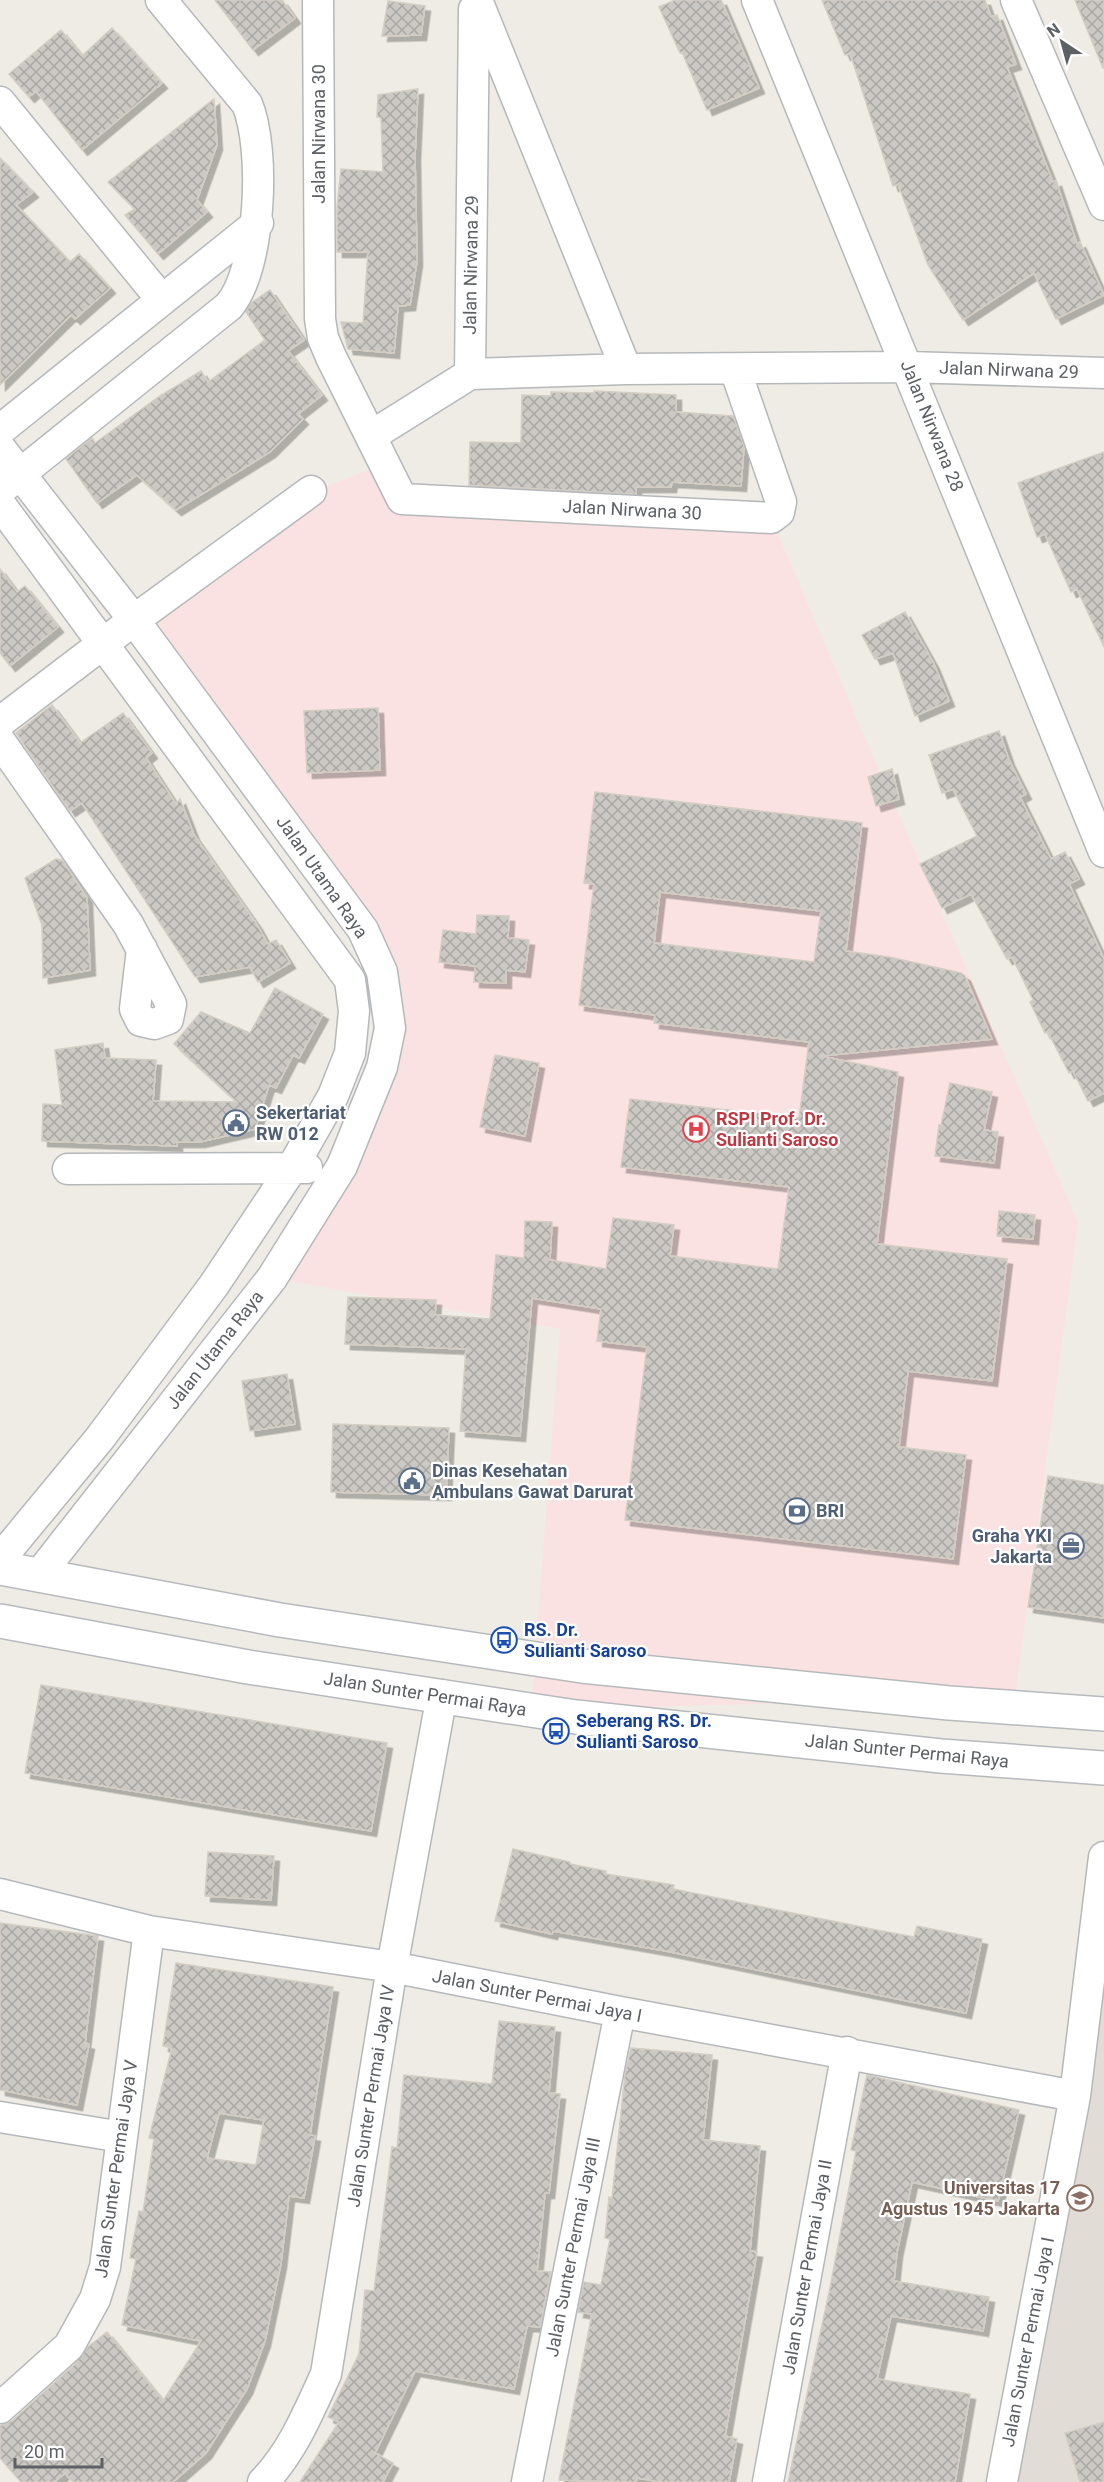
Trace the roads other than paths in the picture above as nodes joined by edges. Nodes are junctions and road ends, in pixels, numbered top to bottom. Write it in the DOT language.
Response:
graph roads {
  1 [pos="161,0"];
  2 [pos="318,0"];
  3 [pos="476,0"];
  4 [pos="757,0"];
  5 [pos="1016,0"];
  6 [pos="0,102"];
  7 [pos="1104,205"];
  8 [pos="258,223"];
  9 [pos="162,300"];
  10 [pos="908,367"];
  11 [pos="626,369"];
  12 [pos="735,369"];
  13 [pos="1104,373"];
  14 [pos="470,374"];
  15 [pos="0,430"];
  16 [pos="371,436"];
  17 [pos="0,448"];
  18 [pos="10,482"];
  19 [pos="311,491"];
  20 [pos="0,504"];
  21 [pos="134,620"];
  22 [pos="105,643"];
  23 [pos="0,722"];
  24 [pos="0,741"];
  25 [pos="1104,852"];
  26 [pos="142,949"];
  27 [pos="342,1166"];
  28 [pos="292,1168"];
  29 [pos="68,1169"];
  30 [pos="0,1559"];
  31 [pos="0,1568"];
  32 [pos="39,1575"];
  33 [pos="0,1621"];
  34 [pos="442,1695"];
  35 [pos="1104,1714"];
  36 [pos="1104,1768"];
  37 [pos="1104,1857"];
  38 [pos="0,1894"];
  39 [pos="149,1930"];
  40 [pos="392,1967"];
  41 [pos="620,2012"];
  42 [pos="847,2052"];
  43 [pos="1075,2096"];
  44 [pos="0,2117"];
  45 [pos="122,2137"];
  46 [pos="0,2408"];
  47 [pos="263,2482"];
  48 [pos="527,2482"];
  49 [pos="768,2482"];
  50 [pos="1002,2482"];
  1 -- 8 [label="street"];
  2 -- 16 [label="street, Jalan Nirwana 30"];
  3 -- 11 [label="street, Jalan Nirwana 29"];
  3 -- 14 [label="street, Jalan Nirwana 29"];
  4 -- 10 [label="street, Jalan Nirwana 28"];
  5 -- 7 [label="street"];
  6 -- 9 [label="street"];
  8 -- 9 [label="street"];
  8 -- 18 [label="street"];
  9 -- 15 [label="street"];
  10 -- 12 [label="street, Jalan Nirwana 29"];
  10 -- 13 [label="street, Jalan Nirwana 29"];
  10 -- 25 [label="street, Jalan Nirwana 28"];
  11 -- 12 [label="street, Jalan Nirwana 29"];
  11 -- 14 [label="street, Jalan Nirwana 29"];
  12 -- 16 [label="street, Jalan Nirwana 30"];
  14 -- 16 [label="street"];
  17 -- 18 [label="street, Jalan Utama Raya"];
  18 -- 21 [label="street, Jalan Utama Raya"];
  19 -- 21 [label="street"];
  20 -- 22 [label="street, Jalan Utama Raya"];
  21 -- 22 [label="street"];
  21 -- 27 [label="street, Jalan Utama Raya"];
  22 -- 23 [label="street"];
  22 -- 28 [label="street, Jalan Utama Raya"];
  24 -- 26 [label="street"];
  27 -- 28 [label="street"];
  27 -- 32 [label="street, Jalan Utama Raya"];
  28 -- 29 [label="street"];
  28 -- 30 [label="street, Jalan Utama Raya"];
  31 -- 32 [label="street"];
  32 -- 35 [label="street"];
  33 -- 34 [label="street, Jalan Sunter Permai Raya"];
  34 -- 36 [label="street, Jalan Sunter Permai Raya"];
  34 -- 40 [label="street, Jalan Sunter Permai Jaya IV"];
  37 -- 43 [label="street, Jalan Sunter Permai Jaya I"];
  38 -- 39 [label="street, Jalan Sunter Permai Jaya I"];
  39 -- 40 [label="street, Jalan Sunter Permai Jaya I"];
  39 -- 45 [label="street, Jalan Sunter Permai Jaya V"];
  40 -- 41 [label="street, Jalan Sunter Permai Jaya I"];
  40 -- 47 [label="street, Jalan Sunter Permai Jaya IV"];
  41 -- 42 [label="street, Jalan Sunter Permai Jaya I"];
  41 -- 48 [label="street, Jalan Sunter Permai Jaya III"];
  42 -- 43 [label="street, Jalan Sunter Permai Jaya I"];
  42 -- 49 [label="street, Jalan Sunter Permai Jaya II"];
  43 -- 50 [label="street, Jalan Sunter Permai Jaya I"];
  44 -- 45 [label="street"];
  45 -- 46 [label="street, Jalan Sunter Permai Jaya V"];
}
